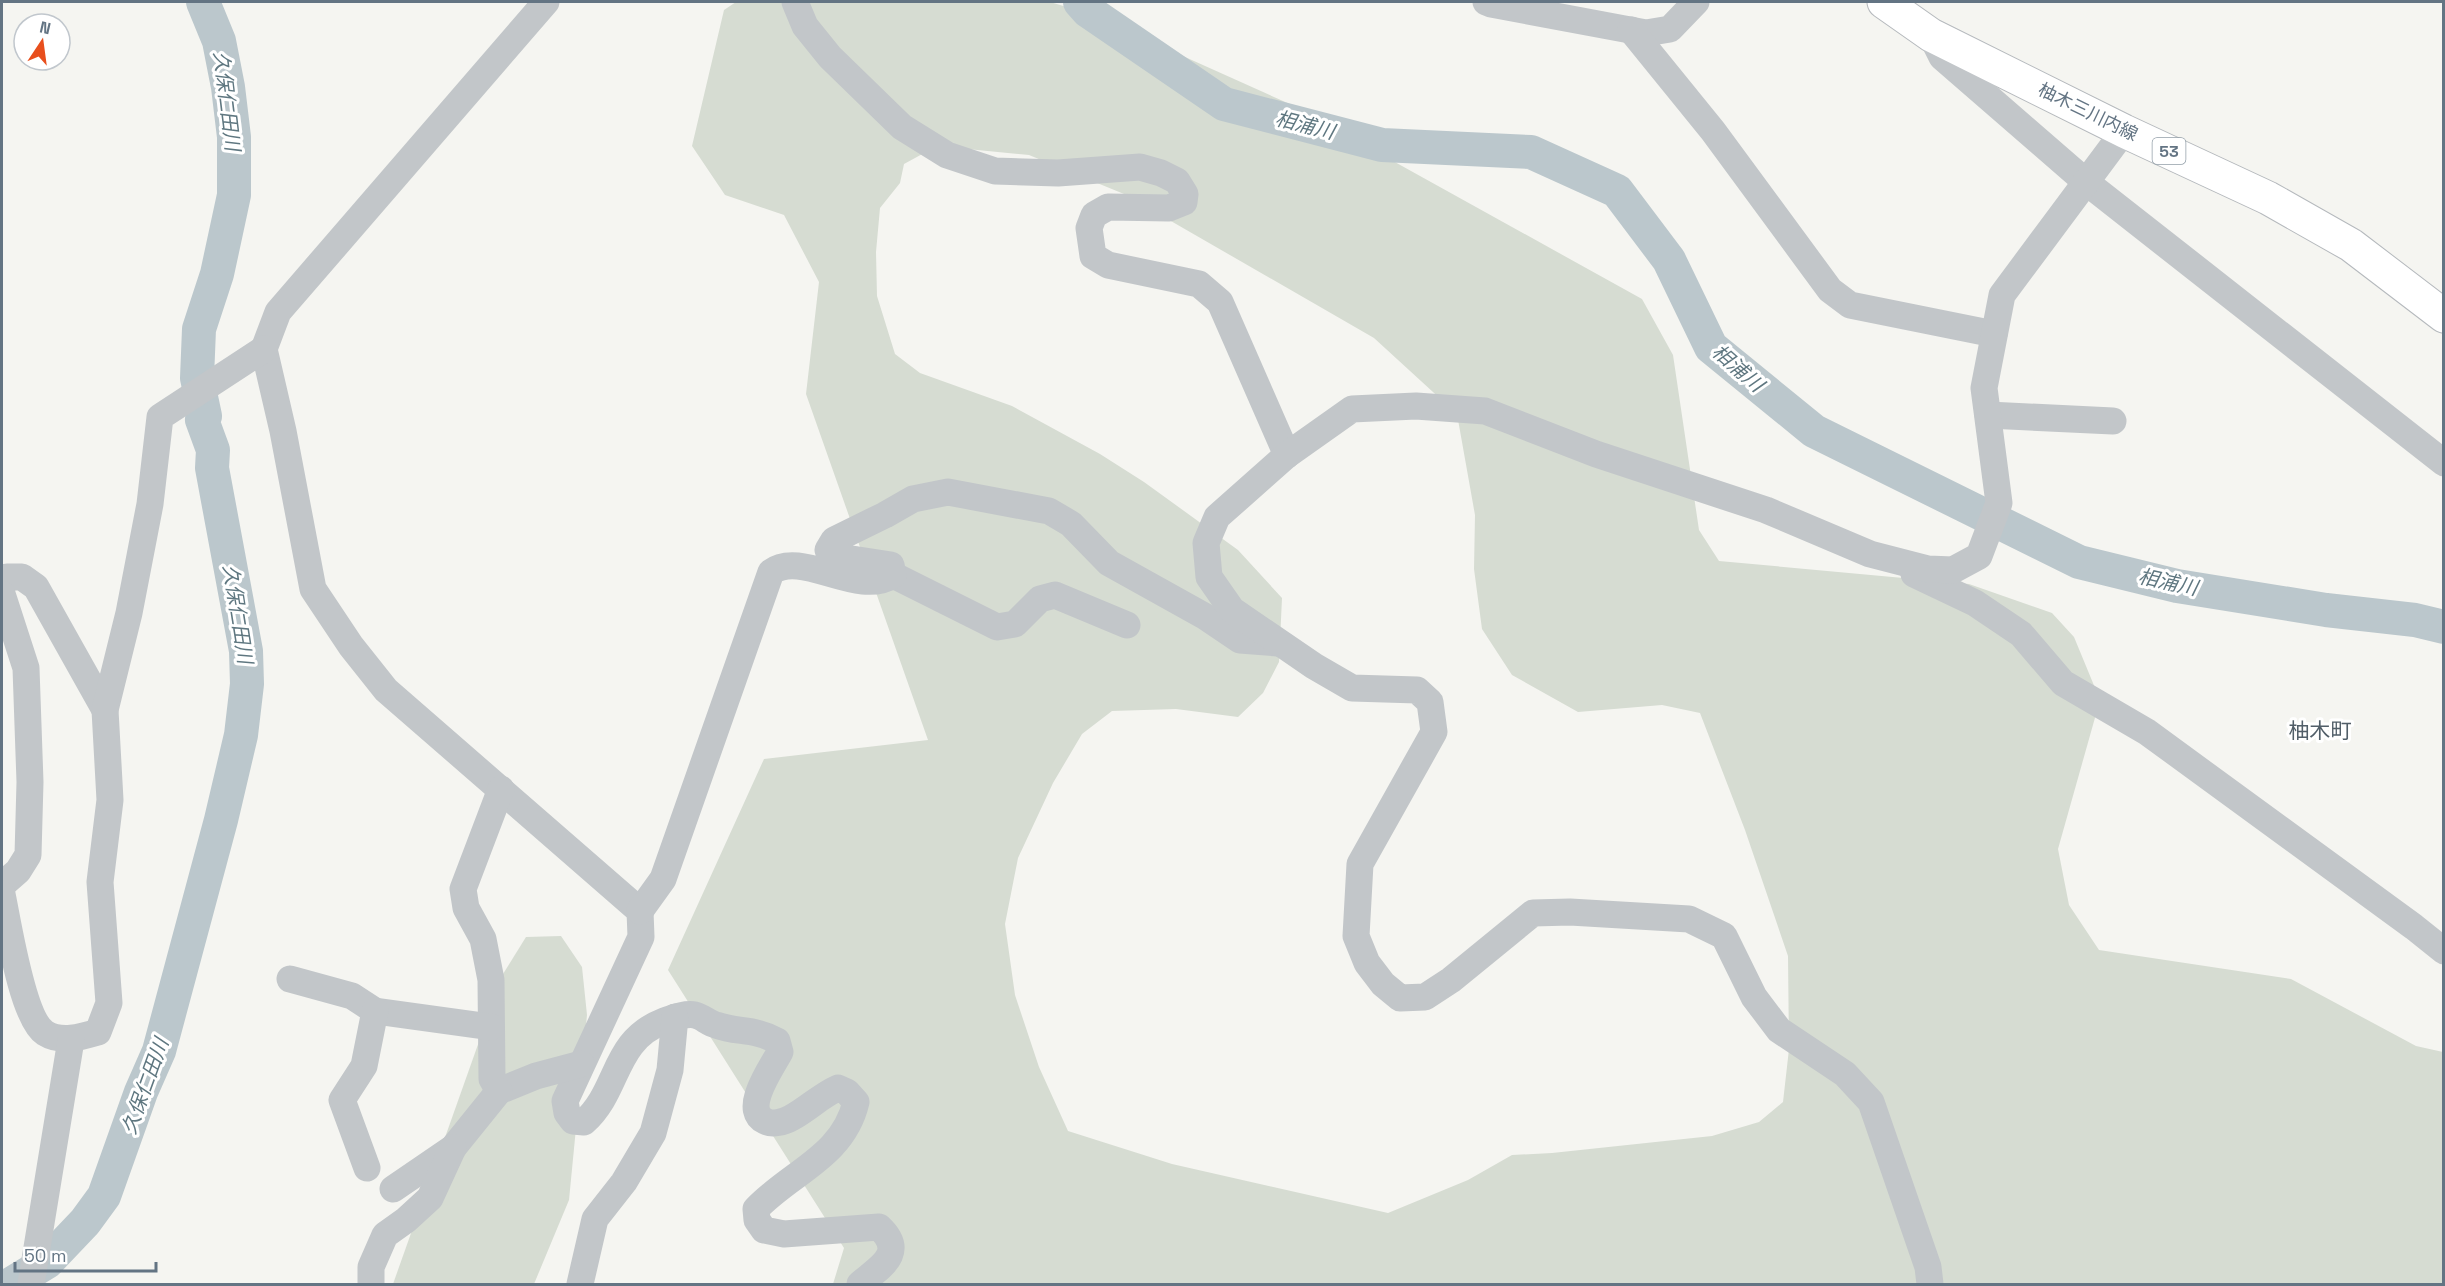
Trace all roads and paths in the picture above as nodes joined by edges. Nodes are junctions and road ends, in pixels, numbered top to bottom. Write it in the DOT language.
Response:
graph roads {
  1 [pos="546,2"];
  2 [pos="795,2"];
  3 [pos="1486,2"];
  4 [pos="1696,2"];
  5 [pos="1884,2"];
  6 [pos="1631,30"];
  7 [pos="1931,35"];
  8 [pos="2124,131"];
  9 [pos="2086,182"];
  10 [pos="2444,316"];
  11 [pos="1994,334"];
  12 [pos="264,349"];
  13 [pos="1988,415"];
  14 [pos="2113,421"];
  15 [pos="1287,455"];
  16 [pos="2444,464"];
  17 [pos="1896,561"];
  18 [pos="893,575"];
  19 [pos="2,587"];
  20 [pos="2,594"];
  21 [pos="1127,625"];
  22 [pos="1281,644"];
  23 [pos="105,710"];
  24 [pos="501,789"];
  25 [pos="2,885"];
  26 [pos="2,894"];
  27 [pos="640,911"];
  28 [pos="2444,951"];
  29 [pos="290,979"];
  30 [pos="375,1011"];
  31 [pos="675,1017"];
  32 [pos="491,1027"];
  33 [pos="71,1040"];
  34 [pos="581,1064"];
  35 [pos="500,1091"];
  36 [pos="453,1148"];
  37 [pos="367,1168"];
  38 [pos="393,1190"];
  39 [pos="31,1284"];
  40 [pos="371,1284"];
  41 [pos="580,1284"];
  42 [pos="860,1284"];
  43 [pos="1930,1284"];
  1 -- 12 [label="street"];
  2 -- 15 [label="street"];
  3 -- 6 [label="street"];
  4 -- 6 [label="street"];
  5 -- 7 [label="main road, 柚木三川内線 / 53"];
  6 -- 11 [label="street"];
  7 -- 8 [label="main road, 柚木三川内線 / 53"];
  7 -- 9 [label="street"];
  8 -- 9 [label="street"];
  8 -- 10 [label="main road, 柚木三川内線 / 53"];
  9 -- 11 [label="street"];
  9 -- 16 [label="street"];
  11 -- 13 [label="street"];
  12 -- 23 [label="street"];
  12 -- 24 [label="street"];
  13 -- 14 [label="street"];
  13 -- 17 [label="street"];
  15 -- 17 [label="street"];
  15 -- 22 [label="street"];
  17 -- 28 [label="street"];
  18 -- 21 [label="street"];
  18 -- 22 [label="street"];
  18 -- 27 [label="street"];
  19 -- 23 [label="street"];
  20 -- 25 [label="street"];
  22 -- 43 [label="street"];
  23 -- 33 [label="street"];
  24 -- 27 [label="street"];
  24 -- 32 [label="street"];
  26 -- 33 [label="street"];
  27 -- 34 [label="street"];
  29 -- 30 [label="street"];
  30 -- 32 [label="street"];
  30 -- 37 [label="street"];
  31 -- 34 [label="street"];
  31 -- 41 [label="street"];
  31 -- 42 [label="street"];
  32 -- 35 [label="street"];
  33 -- 39 [label="street"];
  34 -- 35 [label="street"];
  35 -- 36 [label="street"];
  36 -- 38 [label="street"];
  36 -- 40 [label="street"];
}
